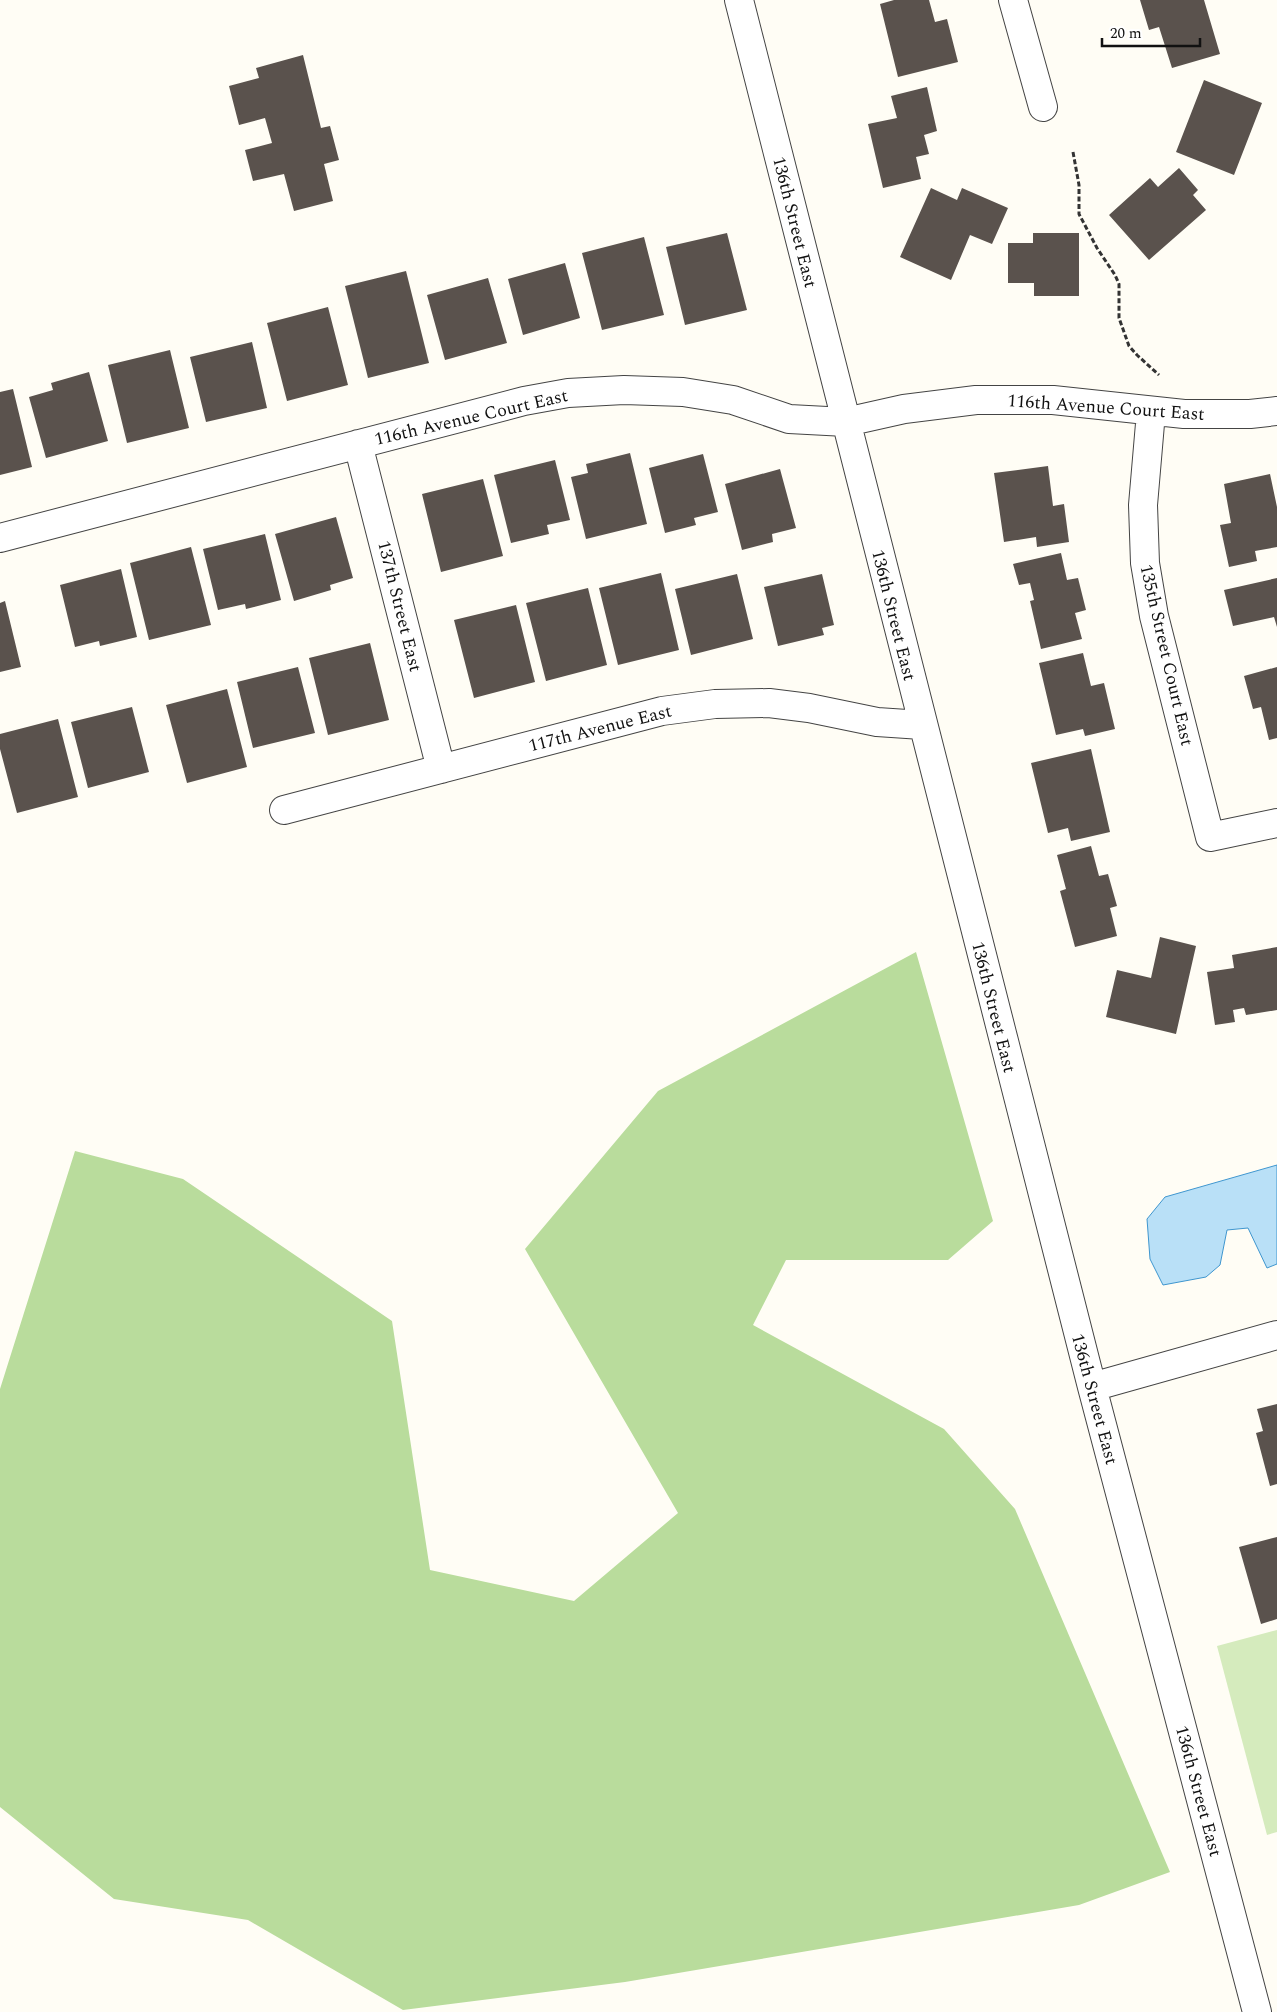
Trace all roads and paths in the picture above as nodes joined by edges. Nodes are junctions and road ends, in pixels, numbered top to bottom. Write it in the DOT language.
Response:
graph roads {
  1 [pos="739,0"];
  2 [pos="1013,0"];
  3 [pos="1043,107"];
  4 [pos="1073,152"];
  5 [pos="1159,375"];
  6 [pos="1277,411"];
  7 [pos="1151,412"];
  8 [pos="846,422"];
  9 [pos="358,444"];
  10 [pos="0,538"];
  11 [pos="922,725"];
  12 [pos="441,769"];
  13 [pos="284,810"];
  14 [pos="1277,823"];
  15 [pos="1277,1335"];
  16 [pos="1092,1387"];
  17 [pos="1257,2012"];
  1 -- 8 [label="street, 136th Street East"];
  2 -- 3 [label="street"];
  4 -- 5 [label="path"];
  6 -- 7 [label="street, 116th Avenue Court East"];
  7 -- 8 [label="street, 116th Avenue Court East"];
  7 -- 14 [label="street, 135th Street Court East"];
  8 -- 9 [label="street, 116th Avenue Court East"];
  8 -- 11 [label="street, 136th Street East"];
  9 -- 10 [label="street, 116th Avenue Court East"];
  9 -- 12 [label="street, 137th Street East"];
  11 -- 12 [label="street, 117th Avenue East"];
  11 -- 16 [label="street, 136th Street East"];
  12 -- 13 [label="street, 117th Avenue East"];
  15 -- 16 [label="street"];
  16 -- 17 [label="street, 136th Street East"];
}
